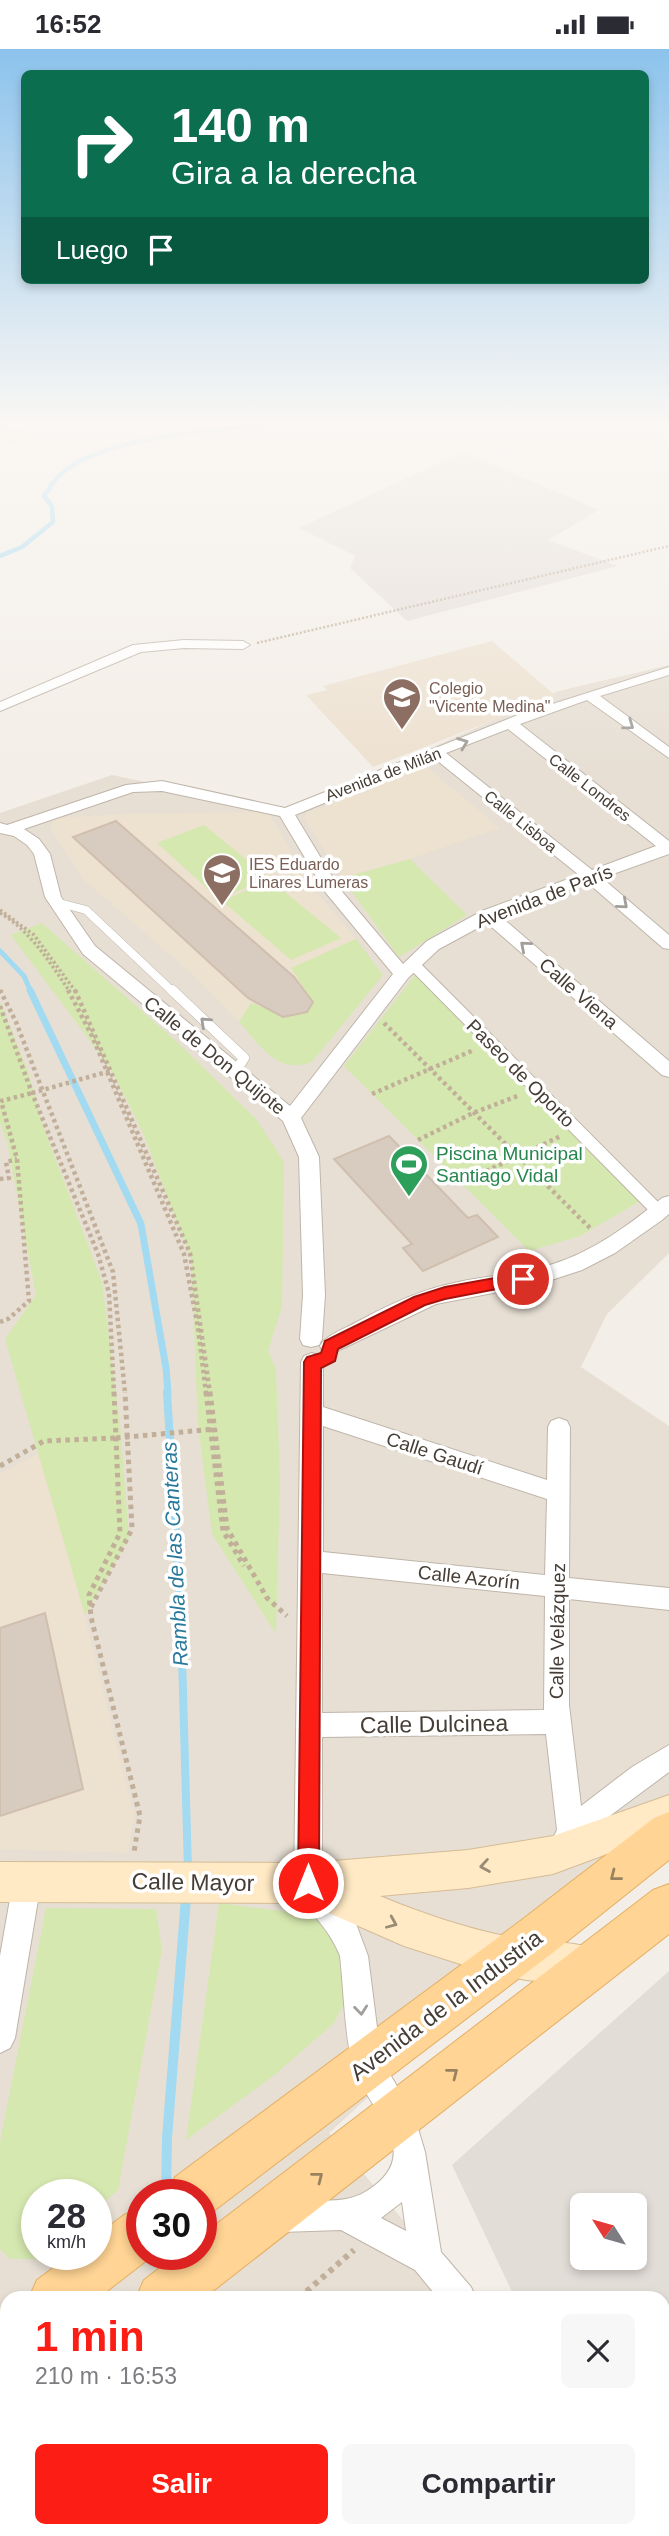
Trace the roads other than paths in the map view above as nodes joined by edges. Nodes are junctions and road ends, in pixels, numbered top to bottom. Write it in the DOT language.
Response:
graph roads {
  1 [pos="243,645"];
  2 [pos="669,671"];
  3 [pos="589,695"];
  4 [pos="0,707"];
  5 [pos="511,724"];
  6 [pos="437,753"];
  7 [pos="669,754"];
  8 [pos="286,813"];
  9 [pos="3,829"];
  10 [pos="669,848"];
  11 [pos="592,878"];
  12 [pos="56,902"];
  13 [pos="488,915"];
  14 [pos="669,944"];
  15 [pos="407,968"];
  16 [pos="236,1071"];
  17 [pos="669,1071"];
  18 [pos="291,1117"];
  19 [pos="664,1207"];
  20 [pos="318,1349"];
  21 [pos="312,1413"];
  22 [pos="559,1427"];
  23 [pos="558,1493"];
  24 [pos="311,1561"];
  25 [pos="558,1586"];
  26 [pos="669,1598"];
  27 [pos="558,1722"];
  28 [pos="309,1725"];
  29 [pos="669,1757"];
  30 [pos="669,1813"];
  31 [pos="669,1833"];
  32 [pos="562,1844"];
  33 [pos="13,1882"];
  34 [pos="308,1883"];
  35 [pos="669,1906"];
  36 [pos="507,1957"];
  37 [pos="590,1966"];
  38 [pos="0,2038"];
  39 [pos="367,2064"];
  40 [pos="404,2133"];
  41 [pos="214,2179"];
  42 [pos="268,2216"];
  43 [pos="346,2216"];
  44 [pos="126,2245"];
  45 [pos="426,2259"];
  46 [pos="63,2291"];
  47 [pos="171,2291"];
  48 [pos="454,2291"];
  1 -- 4 [label="street"];
  2 -- 3 [label="street, Avenida de Milán"];
  3 -- 5 [label="street, Avenida de Milán"];
  3 -- 7 [label="street, one-way"];
  6 -- 5 [label="street, Avenida de Milán, one-way"];
  5 -- 10 [label="street, Calle Londres"];
  6 -- 8 [label="street, Avenida de Milán"];
  6 -- 11 [label="street, Calle Lisboa"];
  8 -- 9 [label="street"];
  8 -- 15 [label="street"];
  9 -- 12 [label="street, Calle de Don Quijote"];
  10 -- 11 [label="street, Avenida de París"];
  11 -- 13 [label="street, Avenida de París"];
  11 -- 14 [label="street, Calle Lisboa, one-way"];
  12 -- 16 [label="street, Calle de Don Quijote"];
  16 -- 12 [label="lane, one-way"];
  13 -- 15 [label="street, Avenida de París"];
  17 -- 13 [label="street, Calle Viena, one-way"];
  15 -- 18 [label="street, Avenida de París"];
  15 -- 19 [label="street, Paseo de Oporto"];
  16 -- 18 [label="street, Calle de Don Quijote"];
  18 -- 20 [label="street, Calle de Don Quijote"];
  19 -- 20 [label="street"];
  20 -- 21 [label="street, Calle de Don Quijote"];
  21 -- 23 [label="street, Calle Gaudí"];
  21 -- 24 [label="street, Calle de Don Quijote"];
  22 -- 23 [label="street, Calle Velázquez"];
  23 -- 25 [label="street, Calle Velázquez"];
  24 -- 25 [label="street, Calle Azorín"];
  24 -- 28 [label="street, Calle de Don Quijote"];
  25 -- 26 [label="street, Calle Azorín"];
  25 -- 27 [label="street, Calle Velázquez"];
  27 -- 28 [label="street, Calle Dulcinea"];
  27 -- 32 [label="street, Calle Velázquez"];
  28 -- 34 [label="street, Calle de Don Quijote"];
  29 -- 32 [label="street"];
  30 -- 32 [label="main road, Calle Mayor"];
  31 -- 36 [label="main road, Avenida de la Industria, one-way"];
  32 -- 34 [label="main road, Calle Mayor, one-way"];
  33 -- 34 [label="main road, Calle Mayor"];
  33 -- 38 [label="street"];
  34 -- 36 [label="main road, one-way"];
  34 -- 39 [label="street, one-way"];
  35 -- 37 [label="main road"];
  36 -- 37 [label="main road"];
  36 -- 39 [label="main road, Avenida de la Industria"];
  40 -- 37 [label="main road, one-way"];
  39 -- 40 [label="street"];
  39 -- 41 [label="main road, Avenida de la Industria"];
  42 -- 40 [label="main road, one-way"];
  40 -- 43 [label="street"];
  40 -- 45 [label="street"];
  42 -- 43 [label="street"];
  42 -- 47 [label="main road"];
  43 -- 45 [label="street"];
  44 -- 46 [label="main road"];
  45 -- 48 [label="street"];
}
